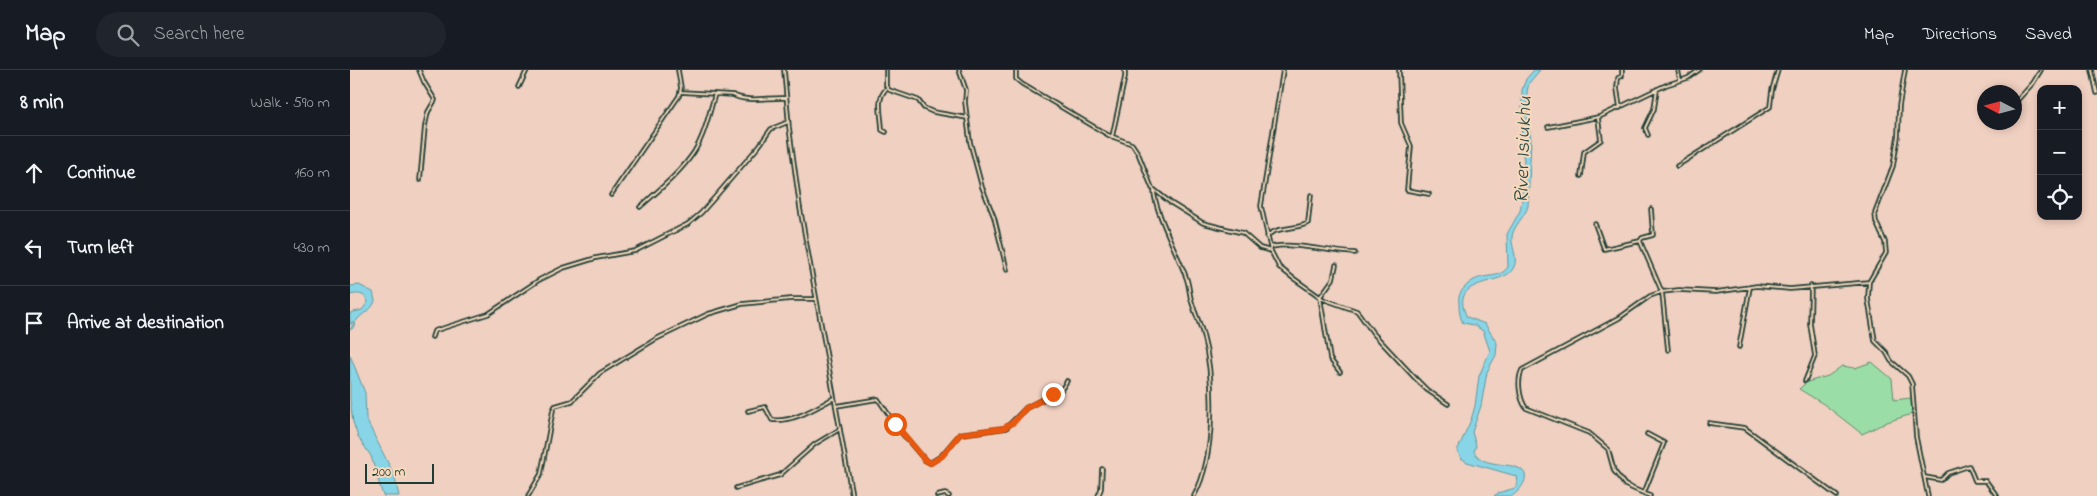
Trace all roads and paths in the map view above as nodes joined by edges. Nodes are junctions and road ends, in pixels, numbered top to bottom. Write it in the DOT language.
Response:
graph roads {
  1 [pos="419,70"];
  2 [pos="527,70"];
  3 [pos="678,70"];
  4 [pos="784,70"];
  5 [pos="886,70"];
  6 [pos="959,70"];
  7 [pos="1016,70"];
  8 [pos="1125,70"];
  9 [pos="1283,70"];
  10 [pos="1398,70"];
  11 [pos="1622,70"];
  12 [pos="1678,70"];
  13 [pos="1699,70"];
  14 [pos="1778,70"];
  15 [pos="1905,70"];
  16 [pos="2041,70"];
  17 [pos="2092,70"];
  18 [pos="1680,80"];
  19 [pos="519,87"];
  20 [pos="887,88"];
  21 [pos="1657,89"];
  22 [pos="681,92"];
  23 [pos="2097,93"];
  24 [pos="715,94"];
  25 [pos="2022,95"];
  26 [pos="786,98"];
  27 [pos="1620,108"];
  28 [pos="968,118"];
  29 [pos="1598,118"];
  30 [pos="788,122"];
  31 [pos="1548,126"];
  32 [pos="886,132"];
  33 [pos="1648,135"];
  34 [pos="1112,137"];
  35 [pos="1677,166"];
  36 [pos="1581,176"];
  37 [pos="420,180"];
  38 [pos="1154,191"];
  39 [pos="1429,194"];
  40 [pos="611,195"];
  41 [pos="1311,195"];
  42 [pos="640,207"];
  43 [pos="1652,209"];
  44 [pos="1595,224"];
  45 [pos="1267,237"];
  46 [pos="1640,242"];
  47 [pos="1271,247"];
  48 [pos="1271,251"];
  49 [pos="1355,253"];
  50 [pos="1336,266"];
  51 [pos="1007,270"];
  52 [pos="1869,282"];
  53 [pos="1811,286"];
  54 [pos="1750,287"];
  55 [pos="1662,292"];
  56 [pos="1320,297"];
  57 [pos="816,299"];
  58 [pos="432,337"];
  59 [pos="1739,347"];
  60 [pos="1668,350"];
  61 [pos="1340,372"];
  62 [pos="1068,381"];
  63 [pos="1805,381"];
  64 [pos="834,398"];
  65 [pos="1448,404"];
  66 [pos="836,406"];
  67 [pos="748,411"];
  68 [pos="1709,423"];
  69 [pos="840,429"];
  70 [pos="1647,434"];
  71 [pos="1102,469"];
  72 [pos="1924,477"];
  73 [pos="736,488"];
  74 [pos="1644,493"];
  75 [pos="528,496"];
  76 [pos="852,496"];
  77 [pos="937,496"];
  78 [pos="949,496"];
  79 [pos="1098,496"];
  80 [pos="1194,496"];
  81 [pos="1650,496"];
  82 [pos="1837,496"];
  83 [pos="1928,496"];
  84 [pos="1997,496"];
  1 -- 37 [label="street"];
  2 -- 19 [label="street"];
  3 -- 22 [label="street"];
  4 -- 26 [label="street"];
  5 -- 20 [label="street"];
  6 -- 28 [label="street"];
  7 -- 34 [label="street"];
  8 -- 34 [label="street"];
  9 -- 45 [label="street"];
  10 -- 39 [label="street"];
  11 -- 27 [label="street"];
  12 -- 18 [label="street"];
  13 -- 18 [label="street"];
  14 -- 35 [label="street"];
  15 -- 52 [label="street"];
  16 -- 25 [label="street"];
  17 -- 23 [label="street"];
  18 -- 21 [label="street"];
  20 -- 28 [label="street"];
  20 -- 32 [label="street"];
  21 -- 27 [label="street"];
  21 -- 33 [label="street"];
  22 -- 24 [label="street"];
  22 -- 40 [label="street"];
  24 -- 26 [label="street"];
  24 -- 42 [label="street"];
  26 -- 30 [label="street"];
  27 -- 29 [label="street"];
  28 -- 51 [label="street"];
  29 -- 31 [label="street"];
  29 -- 36 [label="street"];
  30 -- 57 [label="street"];
  30 -- 58 [label="street"];
  34 -- 38 [label="street"];
  38 -- 48 [label="street"];
  38 -- 80 [label="street"];
  41 -- 45 [label="street"];
  43 -- 46 [label="street"];
  44 -- 46 [label="street"];
  45 -- 47 [label="street"];
  46 -- 55 [label="street"];
  47 -- 48 [label="street"];
  47 -- 49 [label="street"];
  48 -- 56 [label="street"];
  50 -- 56 [label="street"];
  52 -- 53 [label="street"];
  52 -- 72 [label="street"];
  53 -- 54 [label="street"];
  53 -- 63 [label="street"];
  54 -- 55 [label="street"];
  54 -- 59 [label="street"];
  55 -- 60 [label="street"];
  55 -- 74 [label="street"];
  56 -- 61 [label="street"];
  56 -- 65 [label="street"];
  57 -- 64 [label="street"];
  57 -- 75 [label="street"];
  62 -- 66 [label="street"];
  64 -- 66 [label="street"];
  64 -- 67 [label="street"];
  66 -- 69 [label="street"];
  68 -- 82 [label="street"];
  69 -- 73 [label="street"];
  69 -- 76 [label="street"];
  70 -- 74 [label="street"];
  71 -- 79 [label="street"];
  72 -- 83 [label="street"];
  72 -- 84 [label="street"];
  74 -- 81 [label="street"];
  77 -- 78 [label="street"];
}
